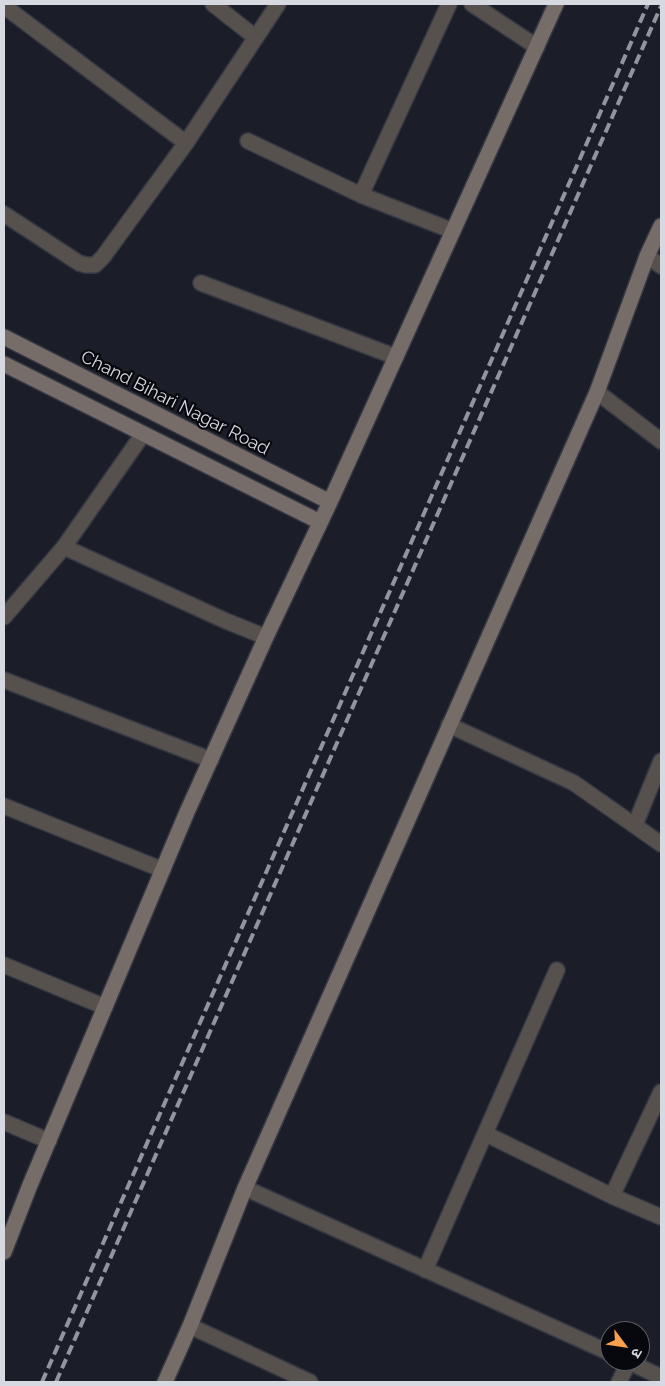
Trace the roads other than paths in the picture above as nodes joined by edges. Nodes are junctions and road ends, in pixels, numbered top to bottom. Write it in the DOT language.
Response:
graph roads {
  1 [pos="214,4"];
  2 [pos="278,4"];
  3 [pos="449,4"];
  4 [pos="472,4"];
  5 [pos="556,4"];
  6 [pos="4,6"];
  7 [pos="255,37"];
  8 [pos="537,47"];
  9 [pos="248,141"];
  10 [pos="186,143"];
  11 [pos="361,195"];
  12 [pos="4,214"];
  13 [pos="661,226"];
  14 [pos="453,231"];
  15 [pos="648,256"];
  16 [pos="661,266"];
  17 [pos="201,283"];
  18 [pos="4,337"];
  19 [pos="396,357"];
  20 [pos="6,369"];
  21 [pos="597,392"];
  22 [pos="143,434"];
  23 [pos="661,441"];
  24 [pos="330,502"];
  25 [pos="320,522"];
  26 [pos="64,547"];
  27 [pos="4,617"];
  28 [pos="266,637"];
  29 [pos="4,680"];
  30 [pos="449,725"];
  31 [pos="211,760"];
  32 [pos="661,761"];
  33 [pos="4,806"];
  34 [pos="635,826"];
  35 [pos="661,844"];
  36 [pos="163,870"];
  37 [pos="4,965"];
  38 [pos="557,970"];
  39 [pos="105,1007"];
  40 [pos="661,1092"];
  41 [pos="4,1122"];
  42 [pos="486,1134"];
  43 [pos="49,1141"];
  44 [pos="245,1188"];
  45 [pos="612,1196"];
  46 [pos="661,1217"];
  47 [pos="4,1252"];
  48 [pos="425,1270"];
  49 [pos="190,1326"];
  50 [pos="600,1349"];
  51 [pos="649,1371"];
  52 [pos="661,1377"];
  53 [pos="165,1382"];
  54 [pos="310,1382"];
  1 -- 7 [label="street"];
  2 -- 7 [label="street"];
  3 -- 11 [label="street"];
  4 -- 8 [label="street"];
  5 -- 8 [label="street"];
  6 -- 10 [label="street"];
  7 -- 10 [label="street"];
  8 -- 14 [label="street"];
  9 -- 11 [label="street"];
  10 -- 12 [label="street"];
  11 -- 14 [label="street"];
  13 -- 15 [label="street"];
  14 -- 19 [label="street"];
  15 -- 16 [label="street"];
  15 -- 21 [label="street"];
  17 -- 19 [label="street"];
  18 -- 24 [label="street, Chand Bihari Nagar Road"];
  19 -- 24 [label="street"];
  20 -- 22 [label="street"];
  21 -- 23 [label="street"];
  21 -- 30 [label="street"];
  22 -- 25 [label="street"];
  22 -- 26 [label="street"];
  24 -- 25 [label="street"];
  25 -- 28 [label="street"];
  26 -- 27 [label="street"];
  26 -- 28 [label="street"];
  28 -- 31 [label="street"];
  29 -- 31 [label="street"];
  30 -- 34 [label="street"];
  30 -- 44 [label="street"];
  31 -- 36 [label="street"];
  32 -- 34 [label="street"];
  33 -- 36 [label="street"];
  34 -- 35 [label="street"];
  36 -- 39 [label="street"];
  37 -- 39 [label="street"];
  38 -- 42 [label="street"];
  39 -- 43 [label="street"];
  40 -- 45 [label="street"];
  41 -- 43 [label="street"];
  42 -- 45 [label="street"];
  42 -- 48 [label="street"];
  43 -- 47 [label="street"];
  44 -- 48 [label="street"];
  44 -- 49 [label="street"];
  45 -- 46 [label="street"];
  48 -- 50 [label="street"];
  49 -- 53 [label="street"];
  49 -- 54 [label="street"];
  51 -- 52 [label="street"];
}
